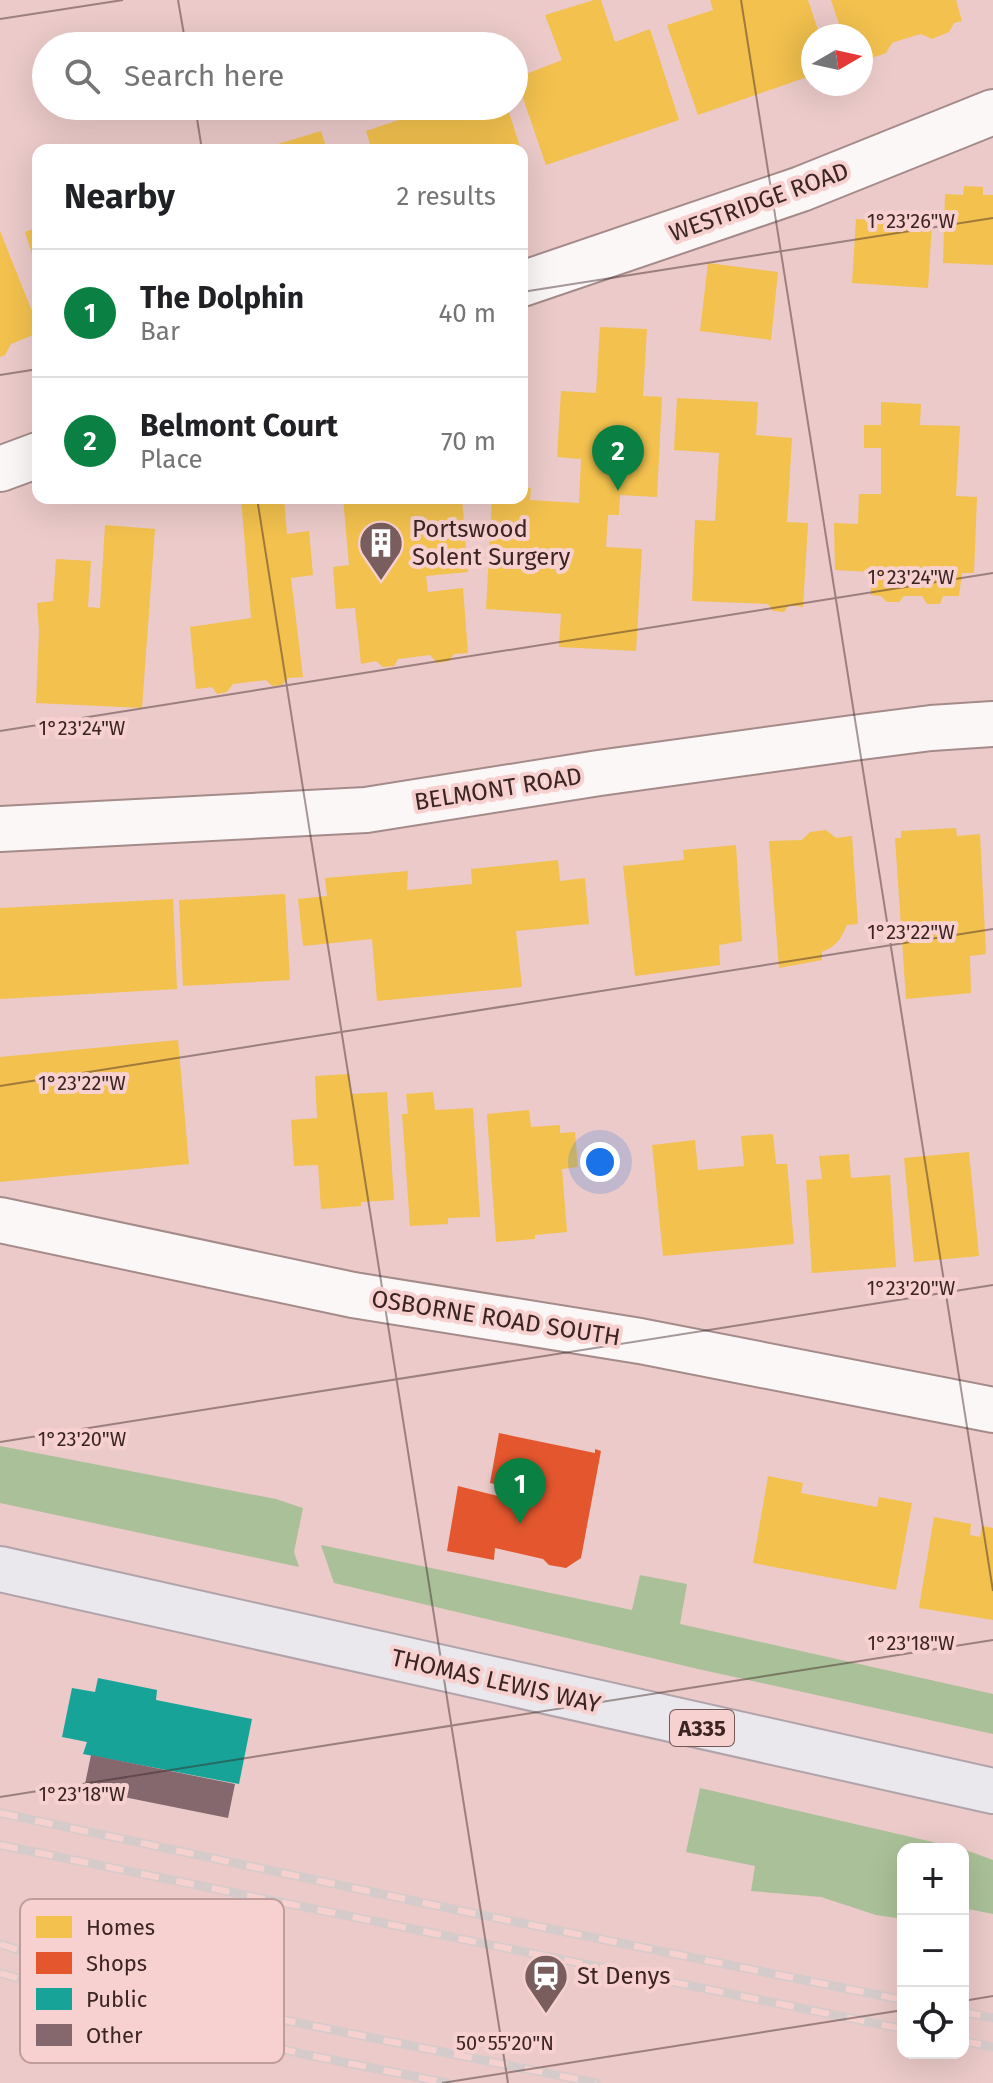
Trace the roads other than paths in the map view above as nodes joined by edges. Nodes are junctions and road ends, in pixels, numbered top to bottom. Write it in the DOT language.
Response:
graph roads {
  1 [pos="993,112"];
  2 [pos="528,282"];
  3 [pos="32,457"];
  4 [pos="0,469"];
  5 [pos="993,724"];
  6 [pos="0,829"];
  7 [pos="0,1220"];
  8 [pos="993,1410"];
  9 [pos="0,1569"];
  10 [pos="993,1791"];
  1 -- 2 [label="street, WESTRIDGE ROAD"];
  3 -- 4 [label="street"];
  5 -- 6 [label="street, BELMONT ROAD"];
  7 -- 8 [label="street, OSBORNE ROAD SOUTH"];
  9 -- 10 [label="main road, THOMAS LEWIS WAY / A335"];
}
